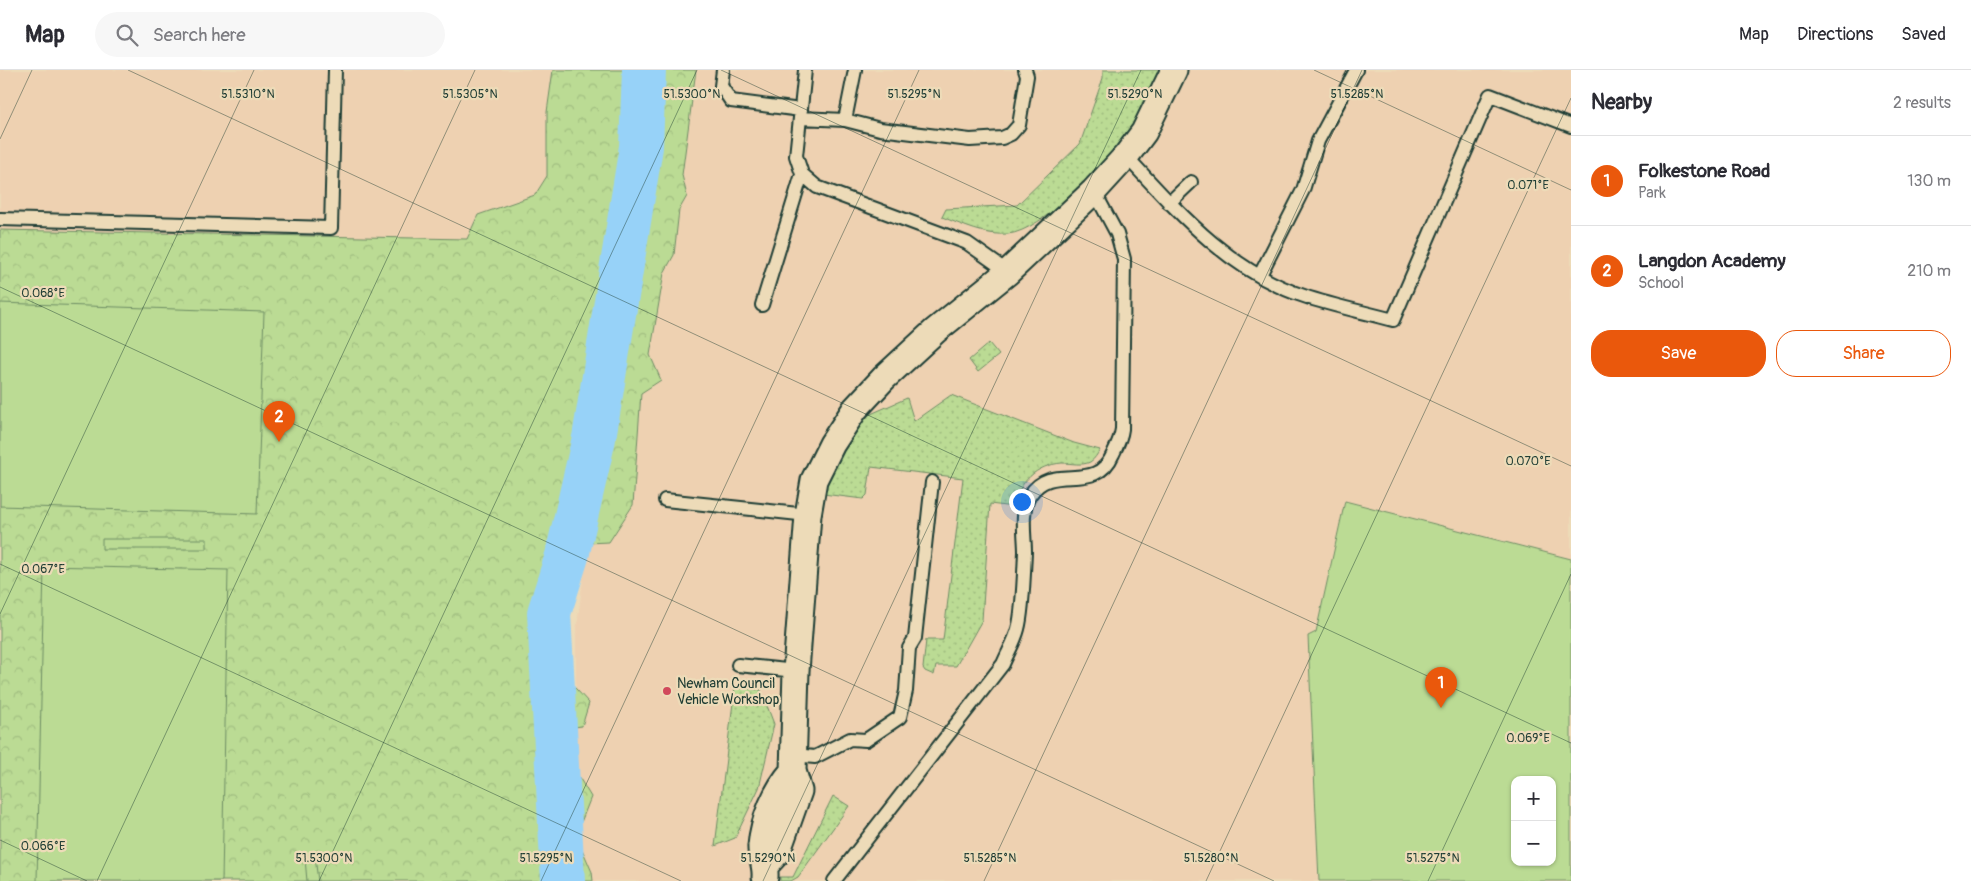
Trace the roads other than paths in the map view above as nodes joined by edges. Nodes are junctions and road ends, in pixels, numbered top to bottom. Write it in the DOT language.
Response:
graph roads {
  1 [pos="335,70"];
  2 [pos="723,70"];
  3 [pos="805,70"];
  4 [pos="855,70"];
  5 [pos="1025,70"];
  6 [pos="1174,70"];
  7 [pos="1356,70"];
  8 [pos="800,114"];
  9 [pos="845,120"];
  10 [pos="1571,126"];
  11 [pos="1126,156"];
  12 [pos="802,174"];
  13 [pos="1191,182"];
  14 [pos="1094,191"];
  15 [pos="1170,203"];
  16 [pos="0,219"];
  17 [pos="1008,272"];
  18 [pos="1260,275"];
  19 [pos="762,305"];
  20 [pos="932,482"];
  21 [pos="665,500"];
  22 [pos="808,515"];
  23 [pos="738,664"];
  24 [pos="796,671"];
  25 [pos="794,763"];
  26 [pos="765,873"];
  27 [pos="834,881"];
  1 -- 16 [label="lane"];
  2 -- 8 [label="lane"];
  3 -- 8 [label="lane"];
  4 -- 9 [label="lane"];
  5 -- 9 [label="lane"];
  6 -- 11 [label="street"];
  7 -- 18 [label="lane"];
  8 -- 9 [label="lane"];
  8 -- 12 [label="lane"];
  10 -- 18 [label="lane"];
  11 -- 14 [label="street"];
  11 -- 15 [label="lane"];
  12 -- 17 [label="lane"];
  12 -- 19 [label="lane"];
  13 -- 15 [label="lane"];
  14 -- 17 [label="street"];
  14 -- 27 [label="lane"];
  15 -- 18 [label="lane"];
  17 -- 22 [label="street"];
  20 -- 25 [label="lane"];
  21 -- 22 [label="lane"];
  22 -- 24 [label="street"];
  23 -- 24 [label="lane"];
  24 -- 25 [label="street"];
  25 -- 26 [label="street"];
}
